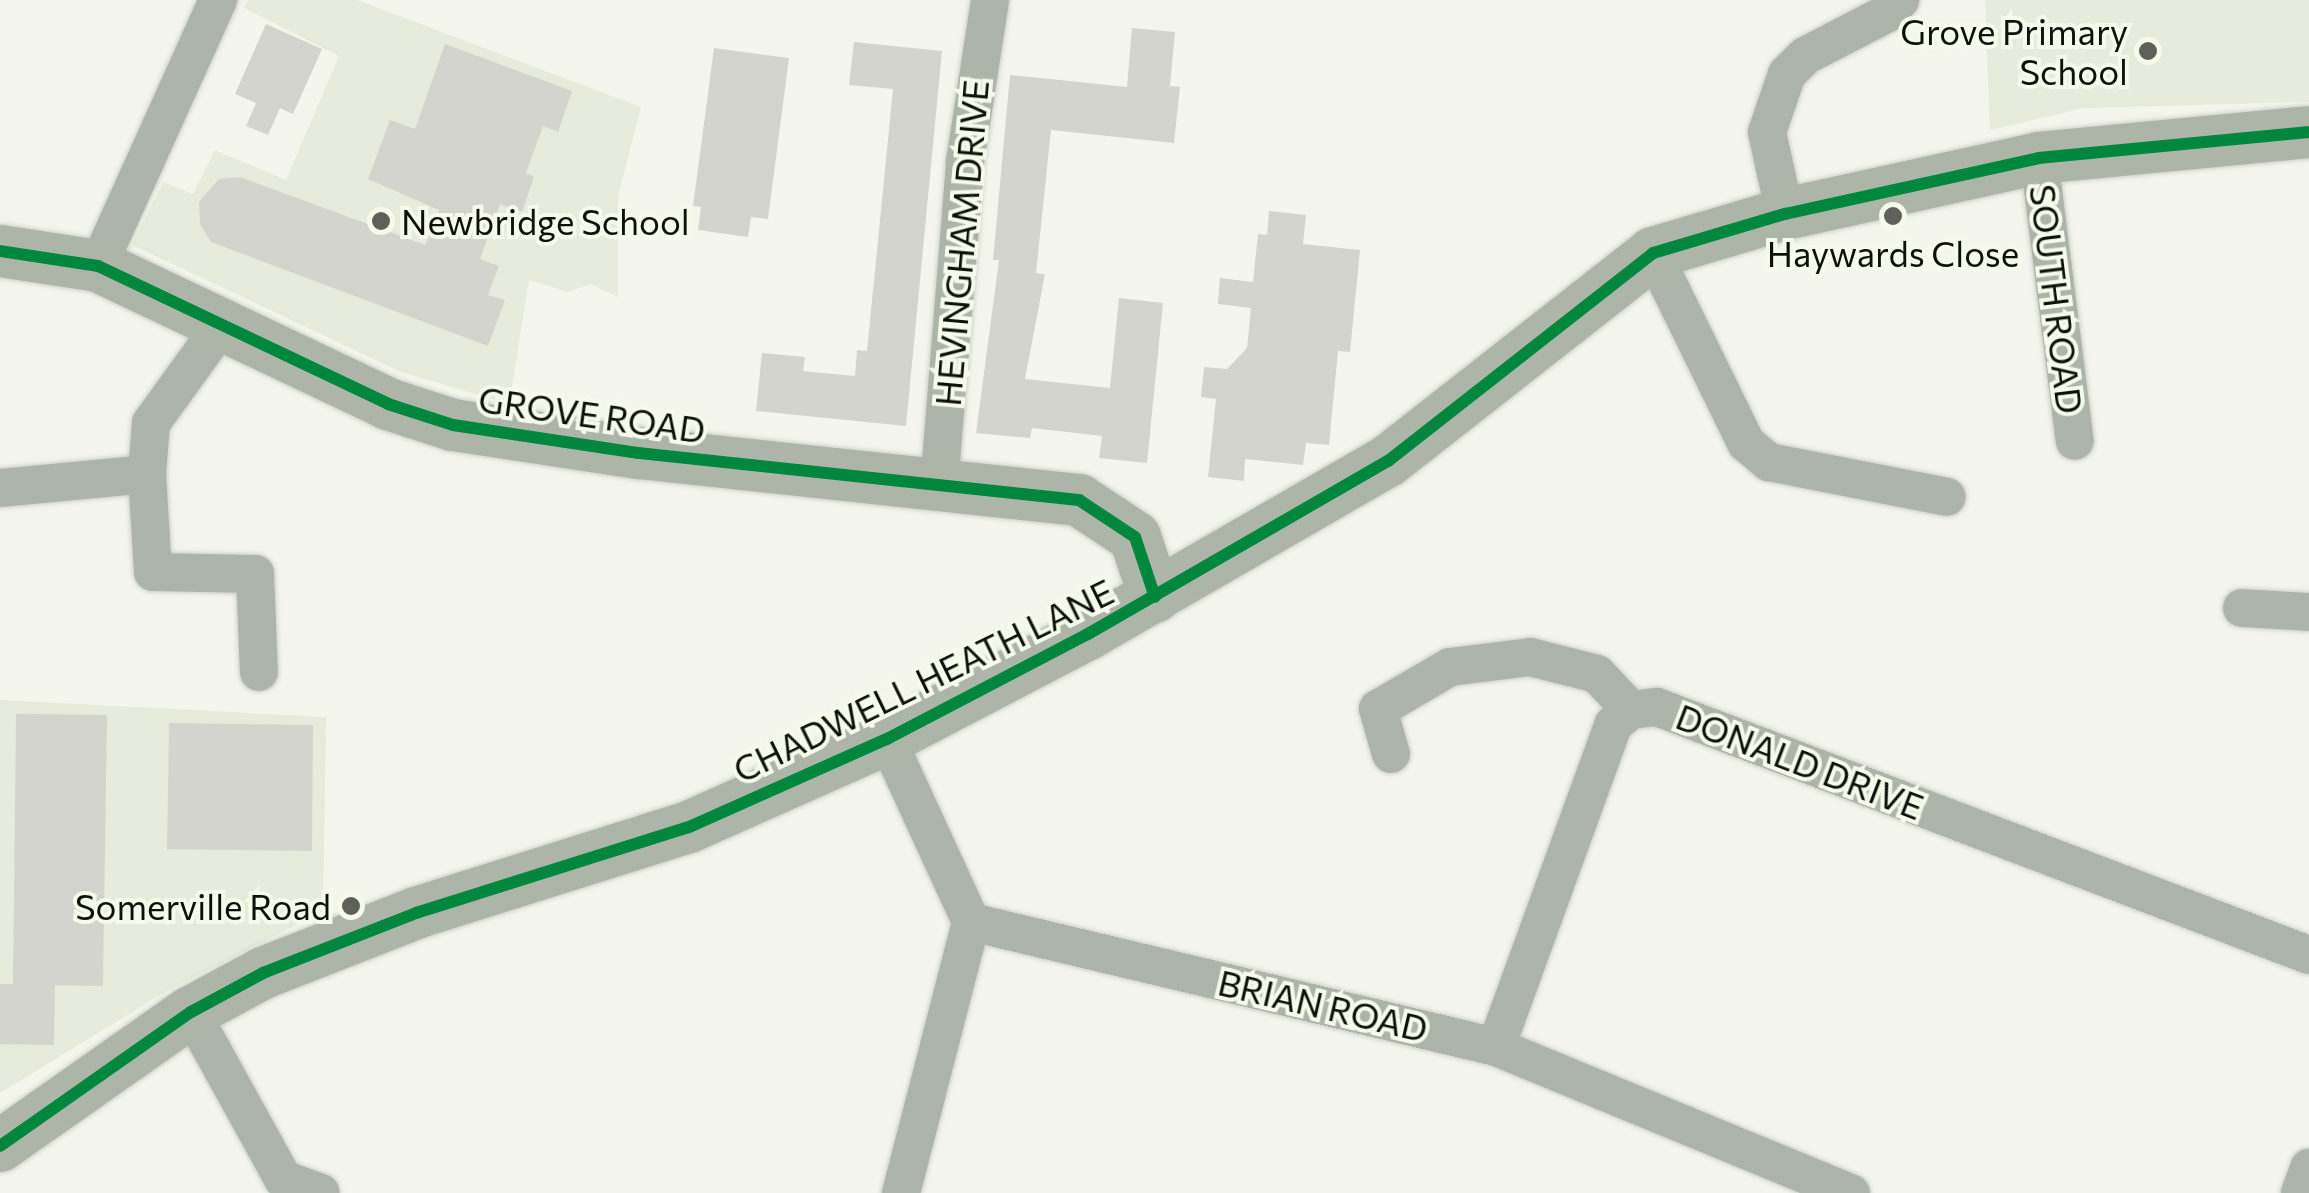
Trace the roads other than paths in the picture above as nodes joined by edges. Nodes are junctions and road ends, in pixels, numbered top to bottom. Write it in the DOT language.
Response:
graph roads {
  1 [pos="218,0"];
  2 [pos="990,0"];
  3 [pos="1900,0"];
  4 [pos="2309,132"];
  5 [pos="2039,158"];
  6 [pos="1785,214"];
  7 [pos="0,250"];
  8 [pos="1653,252"];
  9 [pos="98,266"];
  10 [pos="222,325"];
  11 [pos="2075,441"];
  12 [pos="147,474"];
  13 [pos="0,488"];
  14 [pos="939,488"];
  15 [pos="1947,498"];
  16 [pos="1154,597"];
  17 [pos="2242,608"];
  18 [pos="2309,612"];
  19 [pos="260,672"];
  20 [pos="1631,710"];
  21 [pos="888,739"];
  22 [pos="1391,754"];
  23 [pos="971,922"];
  24 [pos="2309,955"];
  25 [pos="191,1012"];
  26 [pos="1496,1046"];
  27 [pos="0,1146"];
  28 [pos="2309,1168"];
  29 [pos="321,1193"];
  30 [pos="901,1193"];
  31 [pos="1851,1193"];
  32 [pos="2300,1193"];
  1 -- 9 [label="street"];
  2 -- 14 [label="street, HEVINGHAM DRIVE"];
  3 -- 6 [label="street"];
  4 -- 5 [label="street, CHADWELL HEATH LANE"];
  5 -- 6 [label="street, CHADWELL HEATH LANE"];
  5 -- 11 [label="street, SOUTH ROAD"];
  6 -- 8 [label="street, CHADWELL HEATH LANE"];
  7 -- 9 [label="street, GROVE ROAD"];
  8 -- 15 [label="street"];
  8 -- 16 [label="street, CHADWELL HEATH LANE"];
  9 -- 10 [label="street, GROVE ROAD"];
  10 -- 12 [label="street"];
  10 -- 14 [label="street, GROVE ROAD"];
  12 -- 13 [label="street"];
  12 -- 19 [label="street"];
  14 -- 16 [label="street, GROVE ROAD"];
  16 -- 21 [label="street, CHADWELL HEATH LANE"];
  17 -- 18 [label="street"];
  20 -- 22 [label="street"];
  20 -- 24 [label="street, DONALD DRIVE"];
  20 -- 26 [label="street, DONALD DRIVE"];
  21 -- 23 [label="street"];
  21 -- 25 [label="street, CHADWELL HEATH LANE"];
  23 -- 26 [label="street, BRIAN ROAD"];
  23 -- 30 [label="street"];
  25 -- 27 [label="street, CHADWELL HEATH LANE"];
  25 -- 29 [label="street"];
  26 -- 31 [label="street, BRIAN ROAD"];
  28 -- 32 [label="street"];
}
